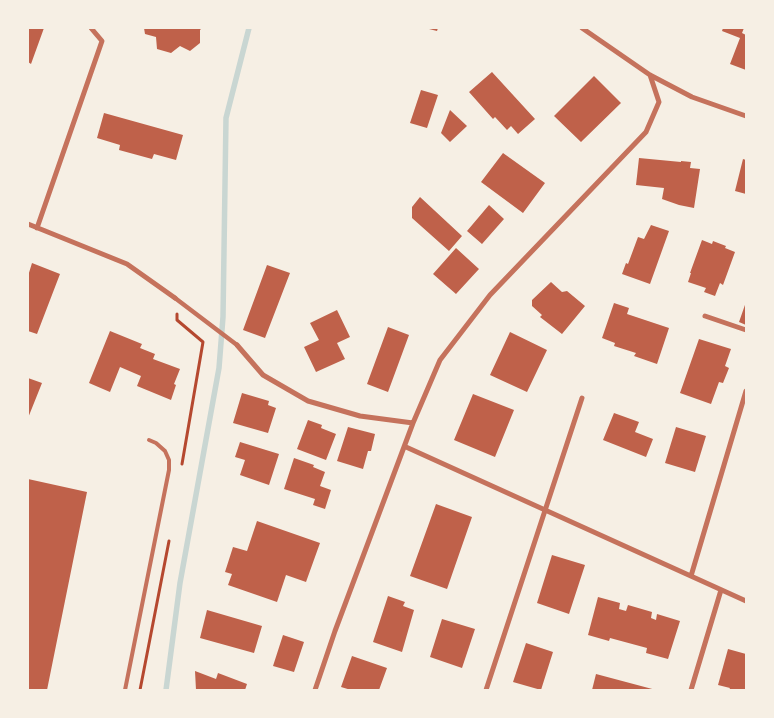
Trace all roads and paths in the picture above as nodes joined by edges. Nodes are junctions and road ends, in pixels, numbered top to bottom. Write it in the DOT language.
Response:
graph roads {
  1 [pos="91,28"];
  2 [pos="582,28"];
  3 [pos="650,75"];
  4 [pos="746,116"];
  5 [pos="28,224"];
  6 [pos="37,228"];
  7 [pos="175,298"];
  8 [pos="705,316"];
  9 [pos="746,330"];
  10 [pos="237,345"];
  11 [pos="746,391"];
  12 [pos="582,398"];
  13 [pos="413,423"];
  14 [pos="149,440"];
  15 [pos="406,447"];
  16 [pos="545,510"];
  17 [pos="691,576"];
  18 [pos="721,590"];
  19 [pos="746,601"];
  20 [pos="125,690"];
  21 [pos="315,690"];
  22 [pos="486,690"];
  23 [pos="691,690"];
  1 -- 6 [label="street"];
  2 -- 3 [label="street"];
  3 -- 4 [label="street"];
  3 -- 13 [label="street"];
  5 -- 6 [label="street"];
  6 -- 7 [label="street"];
  7 -- 10 [label="street"];
  8 -- 9 [label="street"];
  10 -- 13 [label="street"];
  11 -- 17 [label="street"];
  12 -- 16 [label="street"];
  13 -- 15 [label="street"];
  14 -- 20 [label="lane"];
  15 -- 16 [label="street"];
  15 -- 21 [label="street"];
  16 -- 17 [label="street"];
  16 -- 22 [label="street"];
  17 -- 18 [label="street"];
  18 -- 19 [label="street"];
  18 -- 23 [label="street"];
}
